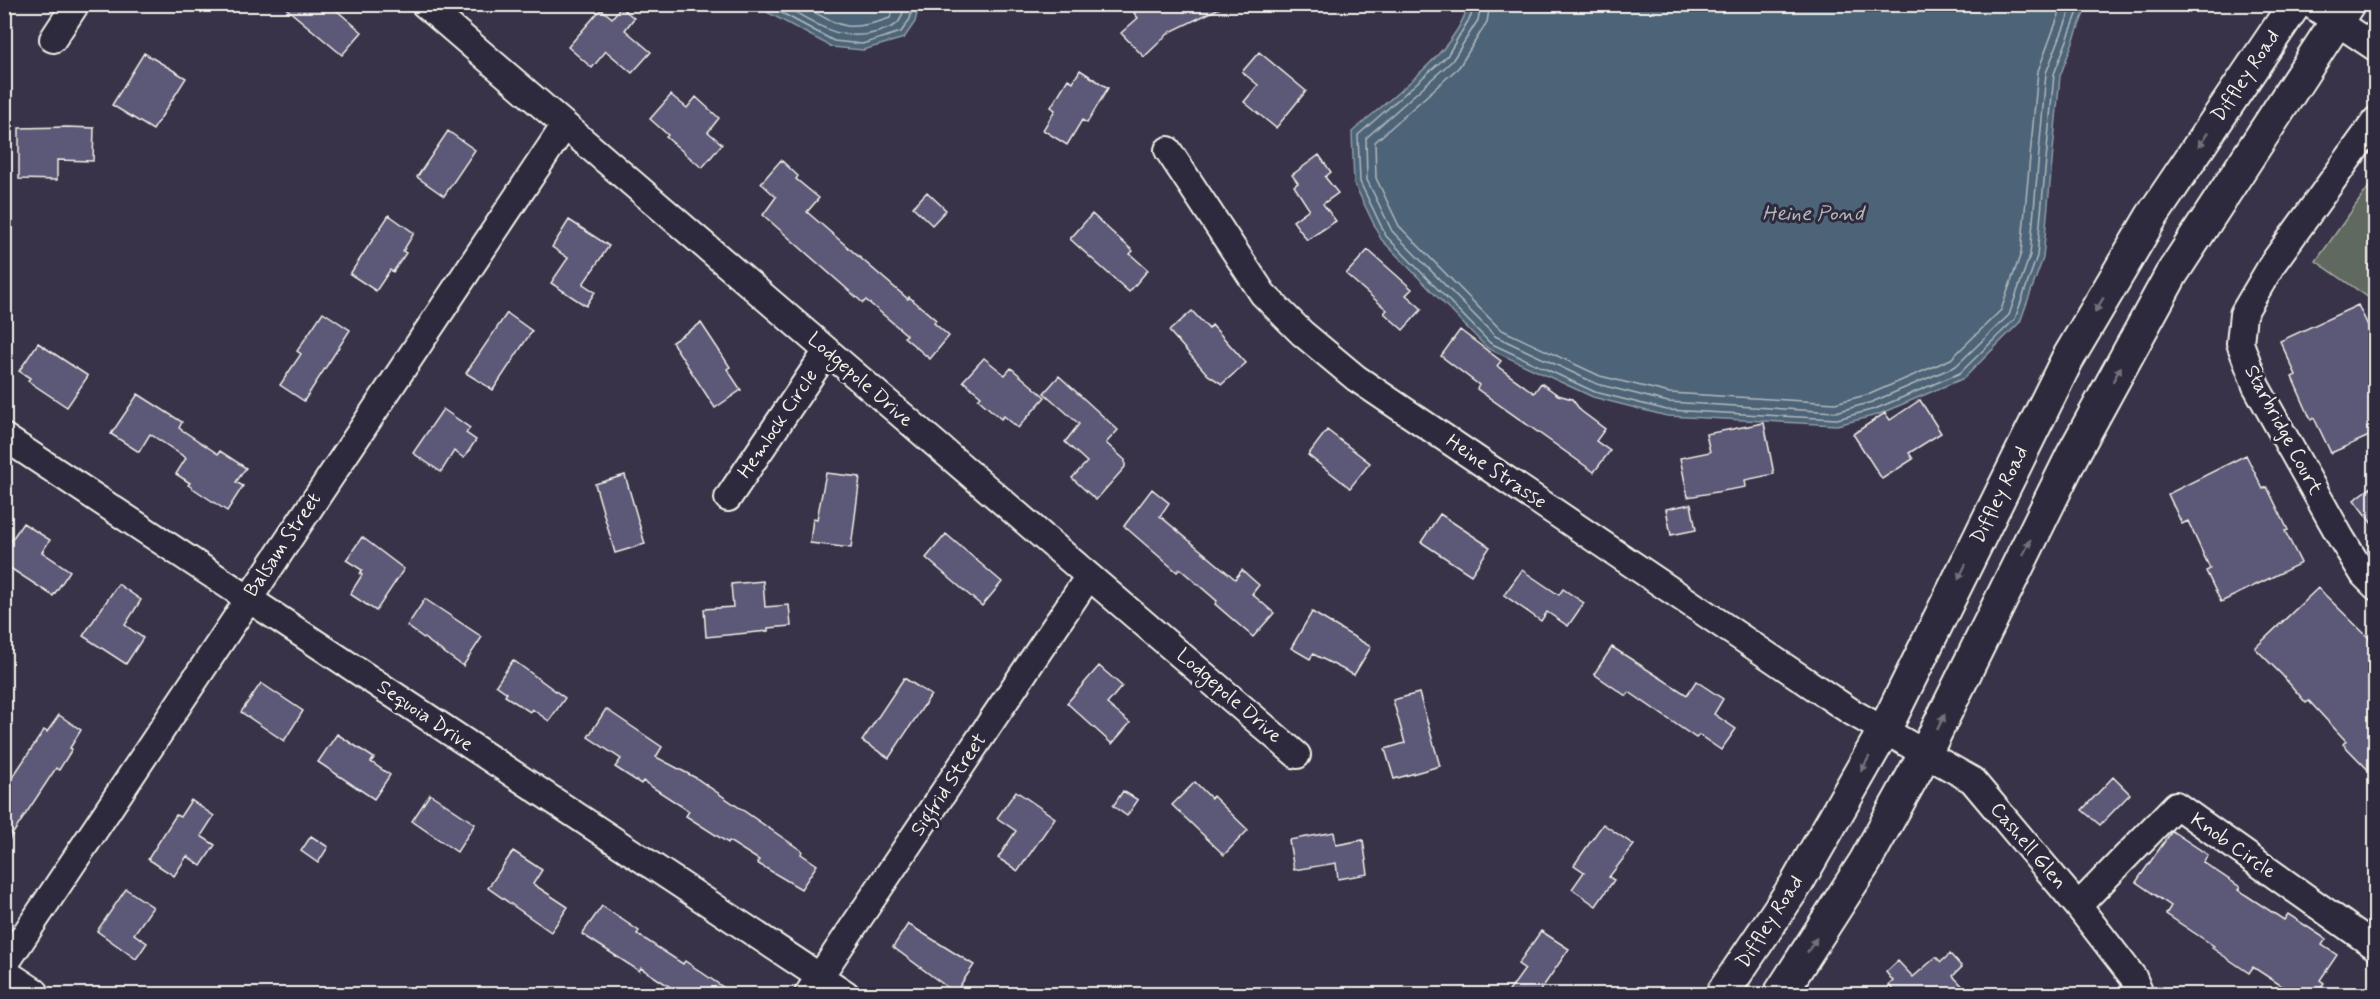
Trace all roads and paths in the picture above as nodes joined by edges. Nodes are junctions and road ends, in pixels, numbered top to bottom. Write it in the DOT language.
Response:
graph roads {
  1 [pos="76,4"];
  2 [pos="424,4"];
  3 [pos="2322,9"];
  4 [pos="53,39"];
  5 [pos="2376,48"];
  6 [pos="2376,120"];
  7 [pos="565,125"];
  8 [pos="1168,150"];
  9 [pos="827,351"];
  10 [pos="4,437"];
  11 [pos="728,498"];
  12 [pos="1089,576"];
  13 [pos="2376,587"];
  14 [pos="248,598"];
  15 [pos="1885,729"];
  16 [pos="1926,752"];
  17 [pos="1297,755"];
  18 [pos="2078,906"];
  19 [pos="2376,947"];
  20 [pos="4,966"];
  21 [pos="4,975"];
  22 [pos="814,986"];
  23 [pos="33,994"];
  24 [pos="846,994"];
  25 [pos="1722,994"];
  26 [pos="1780,994"];
  27 [pos="2140,994"];
  1 -- 4 [label="street"];
  2 -- 7 [label="street, Lodgepole Drive"];
  3 -- 5 [label="street"];
  3 -- 15 [label="main road, Diffley Road, one-way"];
  16 -- 3 [label="main road, one-way"];
  6 -- 13 [label="street, Starbridge Court"];
  7 -- 9 [label="street, Lodgepole Drive"];
  7 -- 14 [label="street, Balsam Street"];
  8 -- 15 [label="street, Heine Strasse"];
  9 -- 11 [label="street, Hemlock Circle"];
  9 -- 12 [label="street, Lodgepole Drive"];
  10 -- 14 [label="street, Sequoia Drive"];
  12 -- 17 [label="street, Lodgepole Drive"];
  12 -- 22 [label="street, Sigfrid Street"];
  14 -- 20 [label="street, Balsam Street"];
  14 -- 22 [label="street, Sequoia Drive"];
  15 -- 16 [label="street, Cashell Glen"];
  15 -- 25 [label="main road, Diffley Road, one-way"];
  16 -- 18 [label="street, Cashell Glen"];
  26 -- 16 [label="main road, one-way"];
  18 -- 19 [label="street, Knob Circle"];
  18 -- 27 [label="street, Cashell Glen"];
  21 -- 23 [label="main road"];
  22 -- 24 [label="street, Sequoia Drive"];
}
